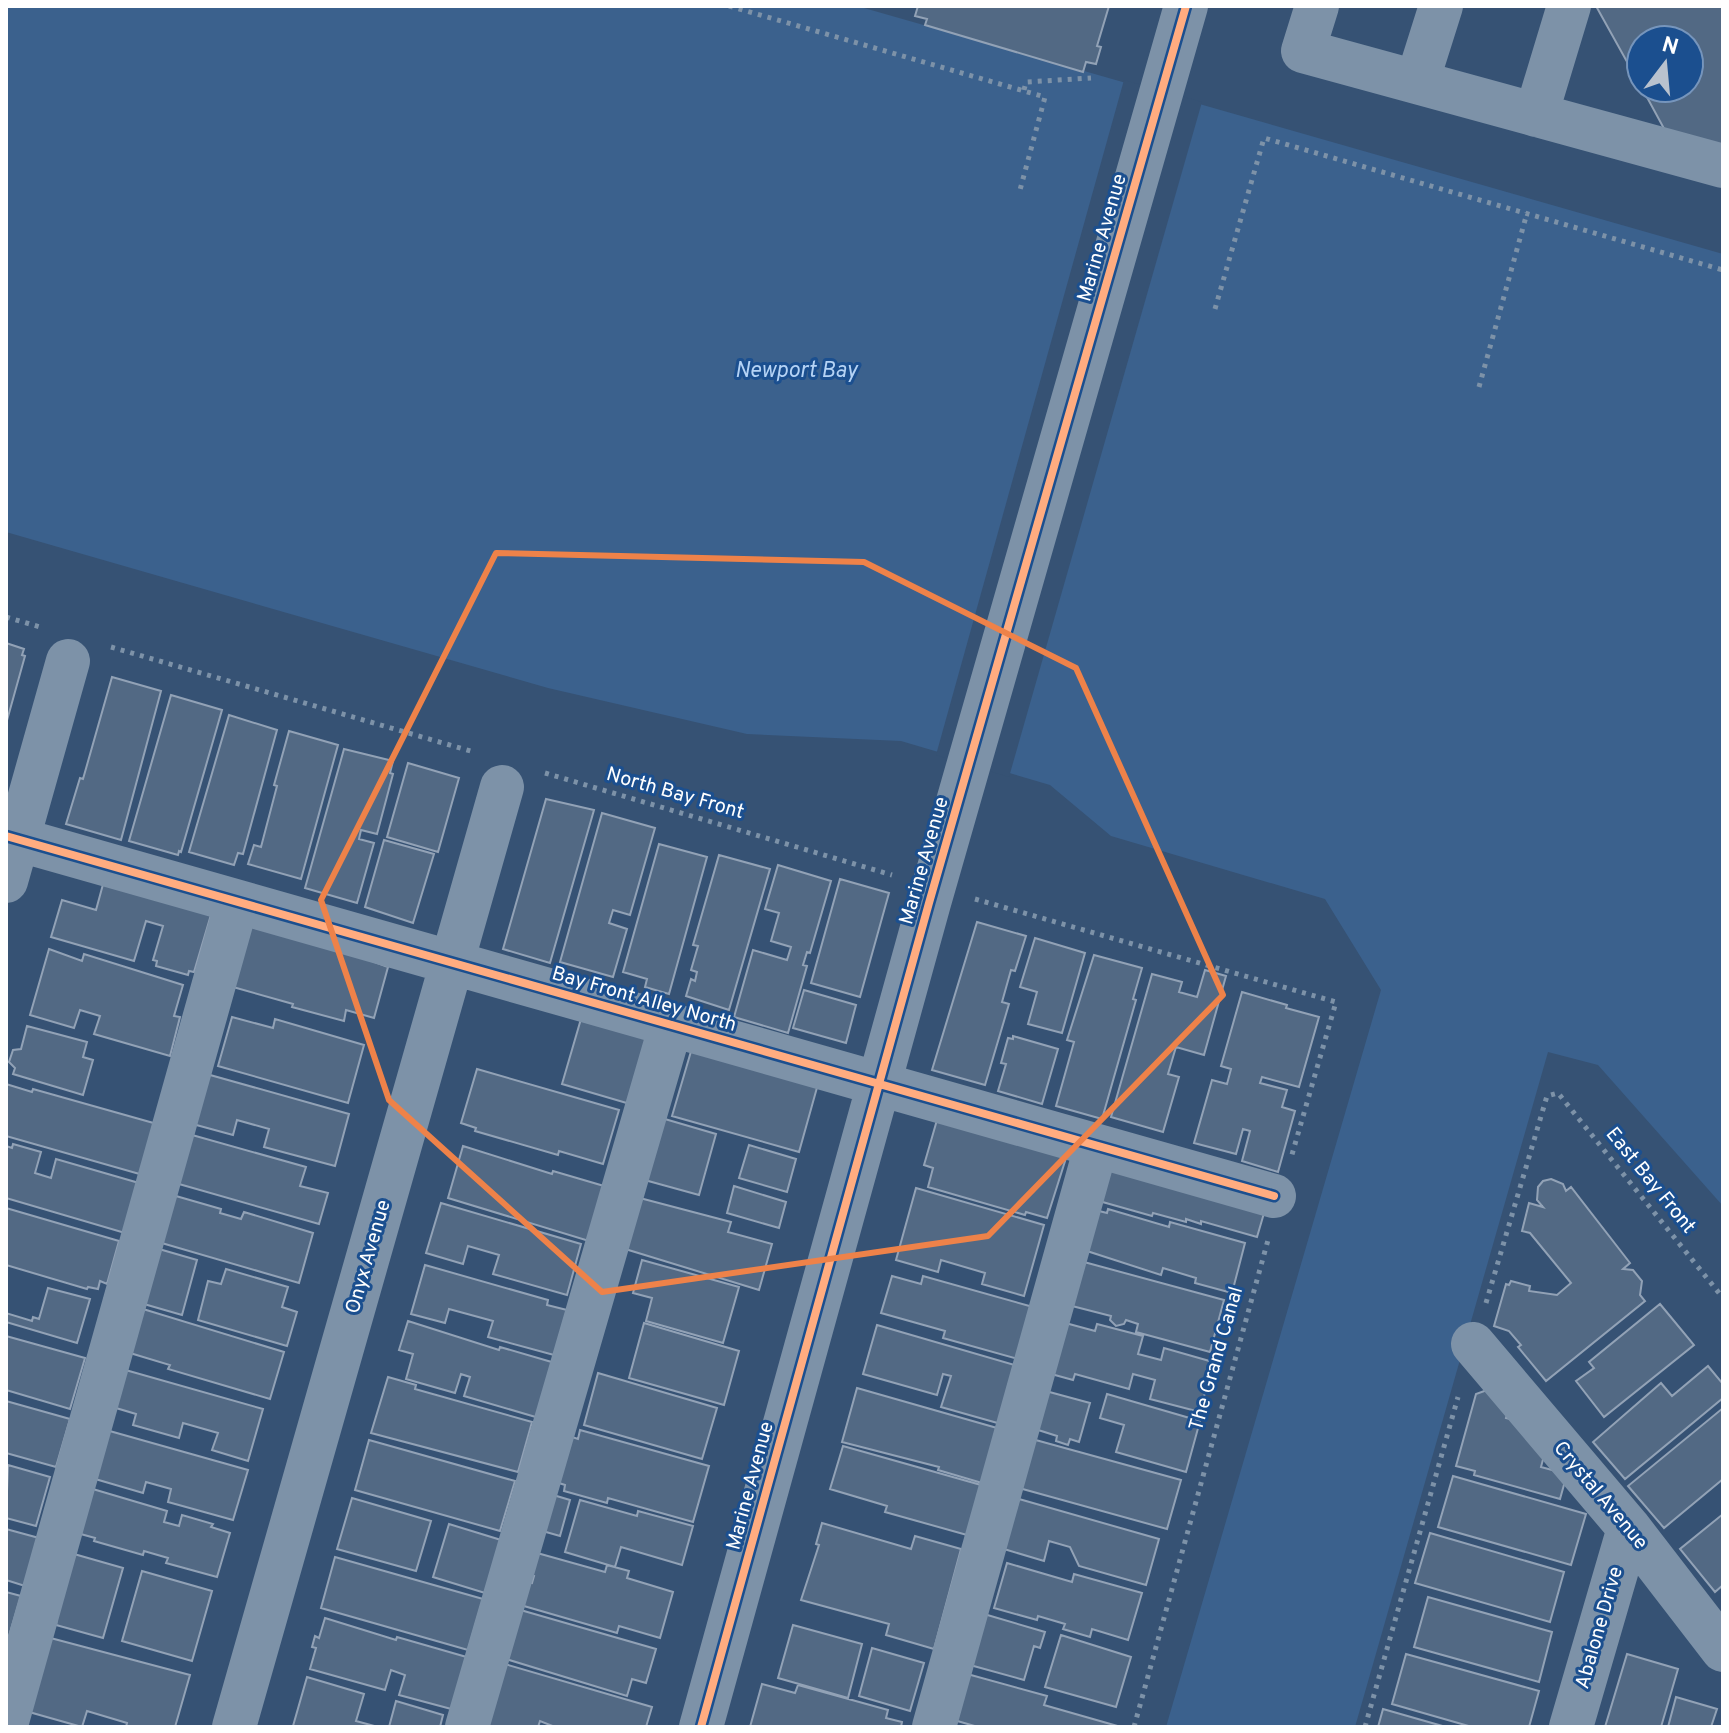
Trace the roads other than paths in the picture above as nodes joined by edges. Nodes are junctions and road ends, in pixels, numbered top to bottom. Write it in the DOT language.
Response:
graph roads {
  1 [pos="1186,6"];
  2 [pos="1317,6"];
  3 [pos="1441,6"];
  4 [pos="1569,6"];
  5 [pos="1417,82"];
  6 [pos="1536,115"];
  7 [pos="1723,166"];
  8 [pos="74,645"];
  9 [pos="493,771"];
  10 [pos="12,837"];
  11 [pos="6,881"];
  12 [pos="237,902"];
  13 [pos="454,962"];
  14 [pos="671,1025"];
  15 [pos="879,1083"];
  16 [pos="1096,1147"];
  17 [pos="1277,1199"];
  18 [pos="1473,1344"];
  19 [pos="1629,1528"];
  20 [pos="1723,1650"];
  21 [pos="6,1725"];
  22 [pos="234,1727"];
  23 [pos="467,1727"];
  24 [pos="701,1727"];
  25 [pos="934,1727"];
  26 [pos="1571,1727"];
  1 -- 15 [label="street, Marine Avenue"];
  2 -- 5 [label="street"];
  3 -- 5 [label="street"];
  4 -- 6 [label="street"];
  5 -- 6 [label="street"];
  6 -- 7 [label="street"];
  8 -- 10 [label="street"];
  9 -- 13 [label="street, Onyx Avenue"];
  10 -- 11 [label="street"];
  10 -- 12 [label="street, Bay Front Alley North"];
  12 -- 13 [label="street, Bay Front Alley North"];
  12 -- 21 [label="street"];
  13 -- 14 [label="street, Bay Front Alley North"];
  13 -- 22 [label="street, Onyx Avenue"];
  14 -- 15 [label="street, Bay Front Alley North"];
  14 -- 23 [label="street"];
  15 -- 16 [label="street, Bay Front Alley North"];
  15 -- 24 [label="street, Marine Avenue"];
  16 -- 17 [label="street, Bay Front Alley North"];
  16 -- 25 [label="street"];
  18 -- 19 [label="street, Crystal Avenue"];
  19 -- 20 [label="street, Crystal Avenue"];
  19 -- 26 [label="street, Abalone Drive"];
}
